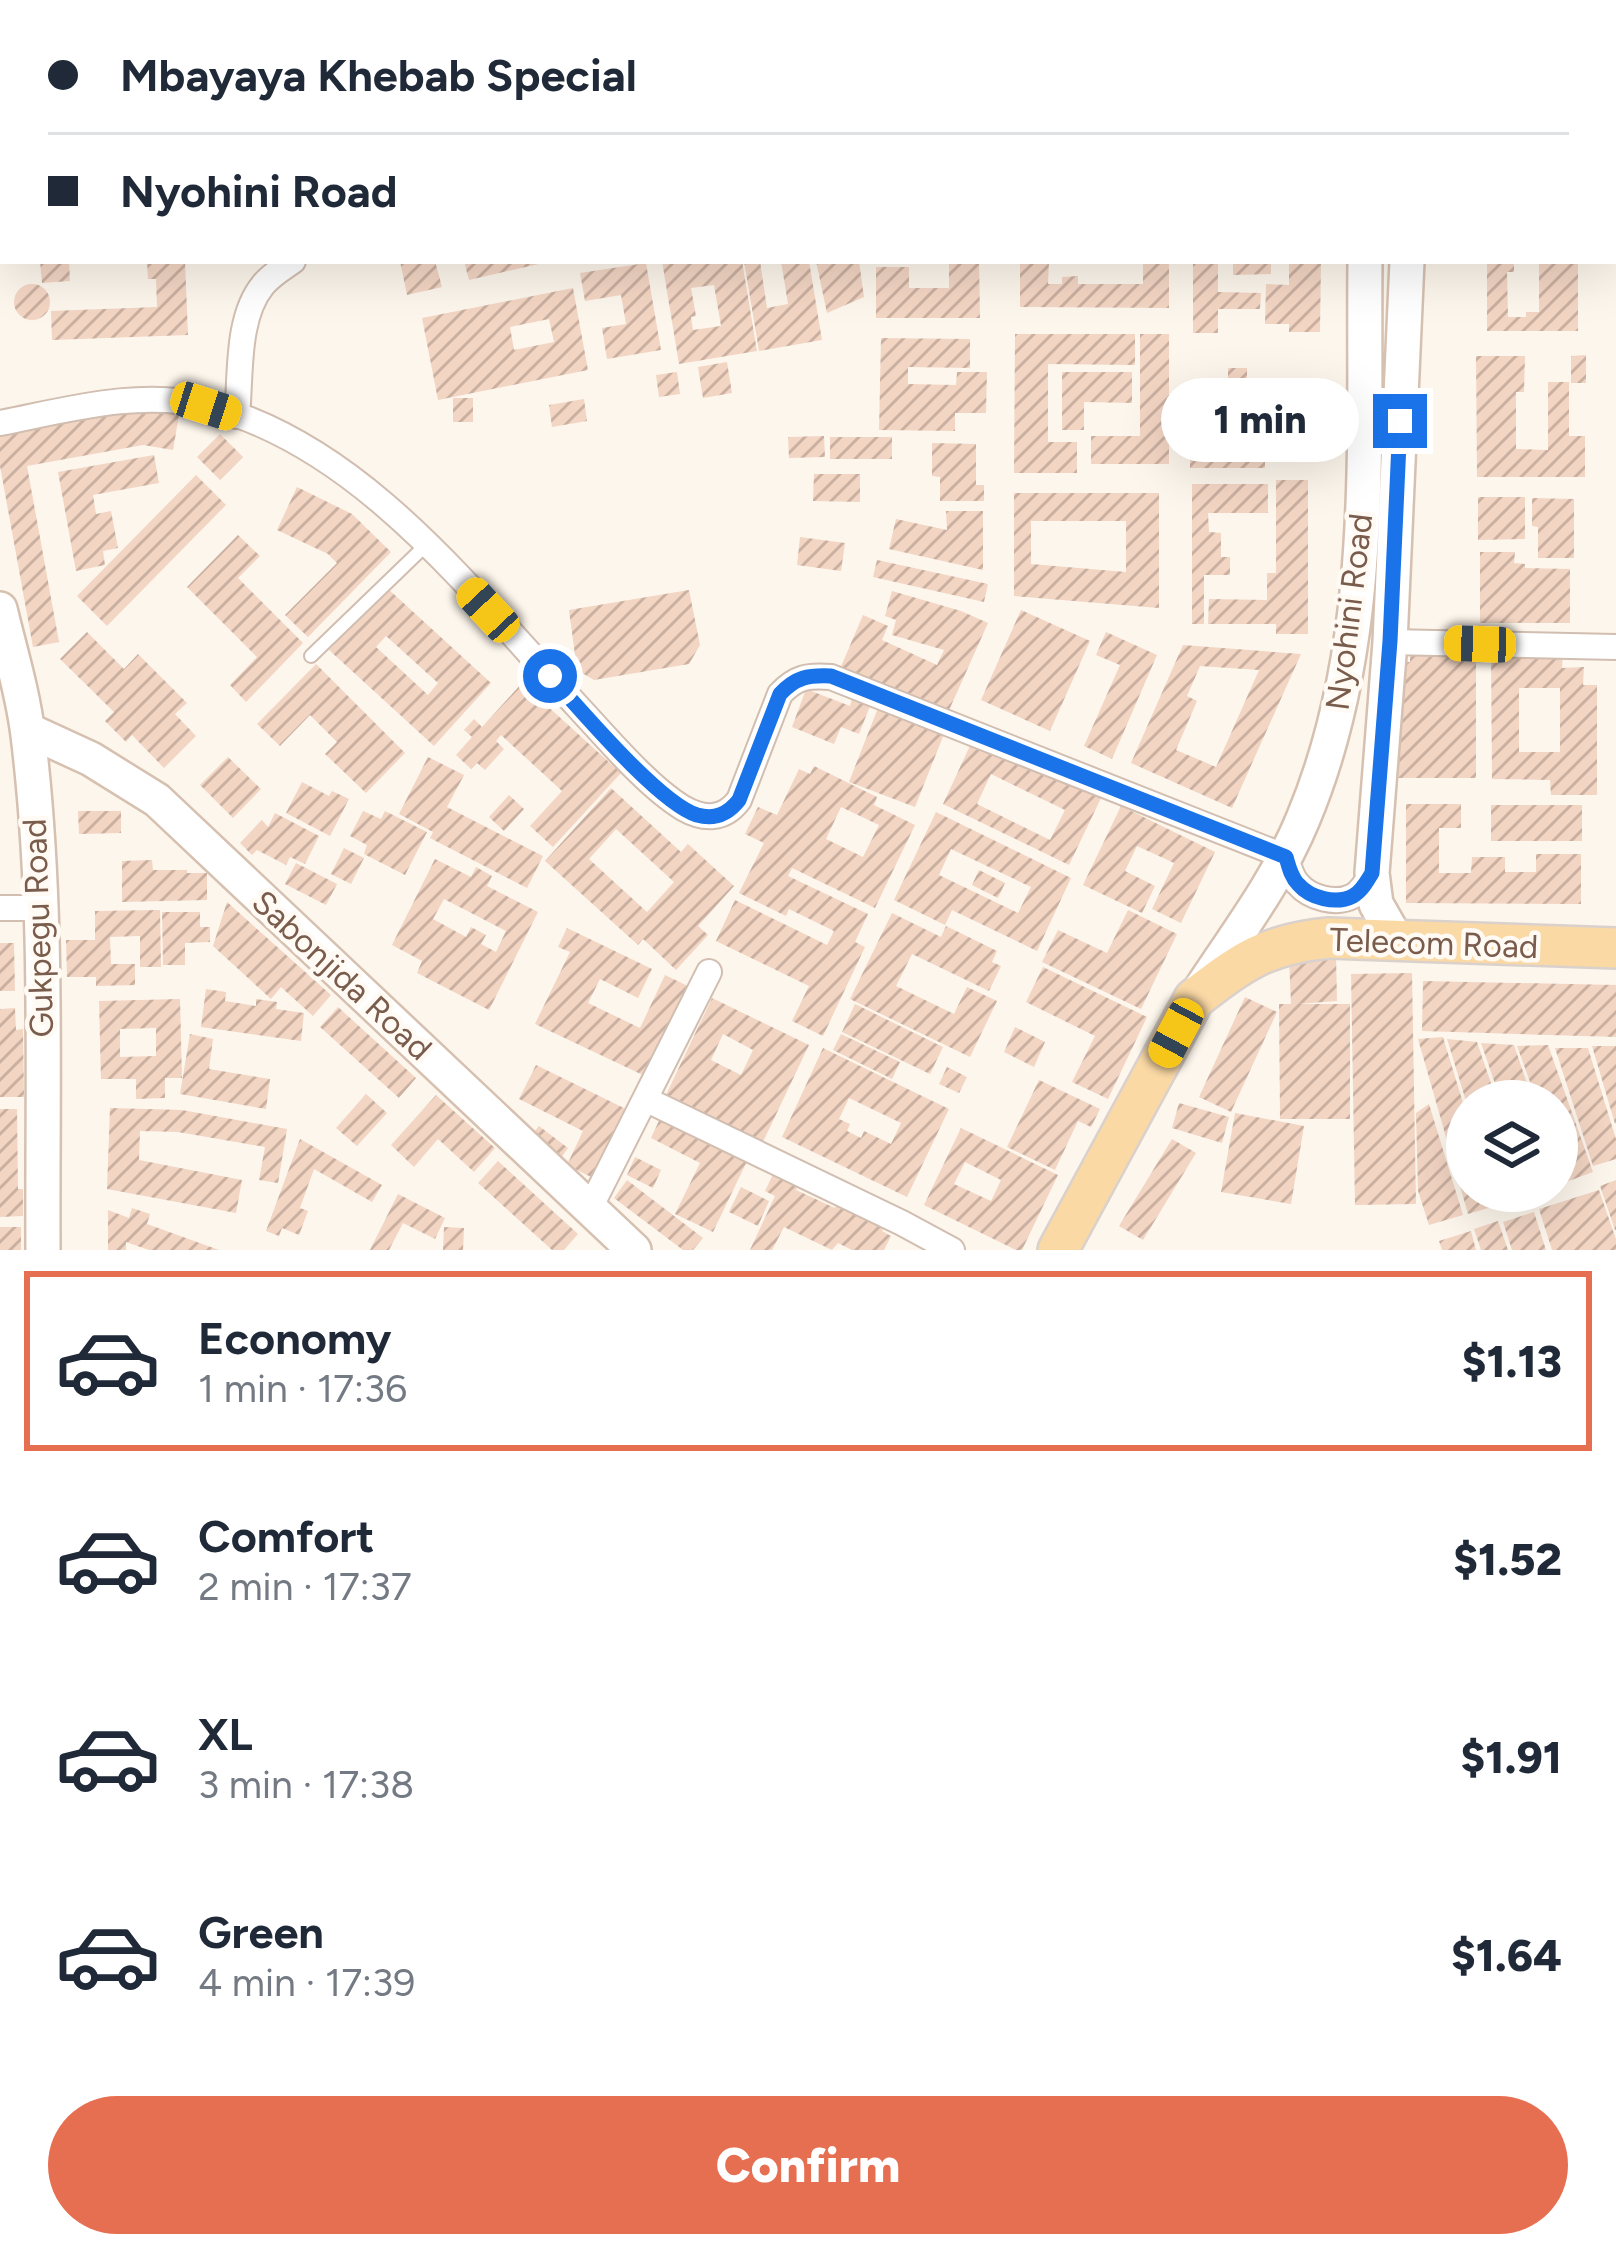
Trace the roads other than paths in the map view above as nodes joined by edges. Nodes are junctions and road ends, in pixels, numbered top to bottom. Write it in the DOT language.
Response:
graph roads {
  1 [pos="289,264"];
  2 [pos="1365,264"];
  3 [pos="1407,264"];
  4 [pos="237,416"];
  5 [pos="0,423"];
  6 [pos="427,544"];
  7 [pos="0,609"];
  8 [pos="1390,641"];
  9 [pos="1616,647"];
  10 [pos="311,656"];
  11 [pos="28,730"];
  12 [pos="1286,857"];
  13 [pos="1372,873"];
  14 [pos="0,908"];
  15 [pos="40,908"];
  16 [pos="1396,939"];
  17 [pos="1616,948"];
  18 [pos="709,972"];
  19 [pos="1194,999"];
  20 [pos="645,1100"];
  21 [pos="590,1208"];
  22 [pos="43,1250"];
  23 [pos="634,1250"];
  24 [pos="952,1250"];
  25 [pos="1058,1250"];
  1 -- 4 [label="street"];
  2 -- 12 [label="main road, Nyohini Road"];
  3 -- 8 [label="main road, Nyohini Road"];
  4 -- 5 [label="street"];
  4 -- 6 [label="street"];
  6 -- 10 [label="lane"];
  6 -- 12 [label="street"];
  7 -- 11 [label="main road, Gukpegu Road"];
  8 -- 9 [label="street"];
  8 -- 13 [label="main road, Nyohini Road"];
  11 -- 15 [label="main road, Gukpegu Road"];
  11 -- 21 [label="main road, Sabonjida Road"];
  12 -- 13 [label="street"];
  12 -- 19 [label="main road, Nyohini Road"];
  13 -- 16 [label="main road, Nyohini Road"];
  14 -- 15 [label="street"];
  15 -- 22 [label="main road, Gukpegu Road"];
  16 -- 17 [label="main road, Telecom Road"];
  16 -- 19 [label="main road, Telecom Road"];
  18 -- 20 [label="street"];
  19 -- 25 [label="main road, Telecom Road"];
  20 -- 21 [label="street"];
  20 -- 24 [label="street"];
  21 -- 23 [label="main road, Sabonjida Road"];
}
